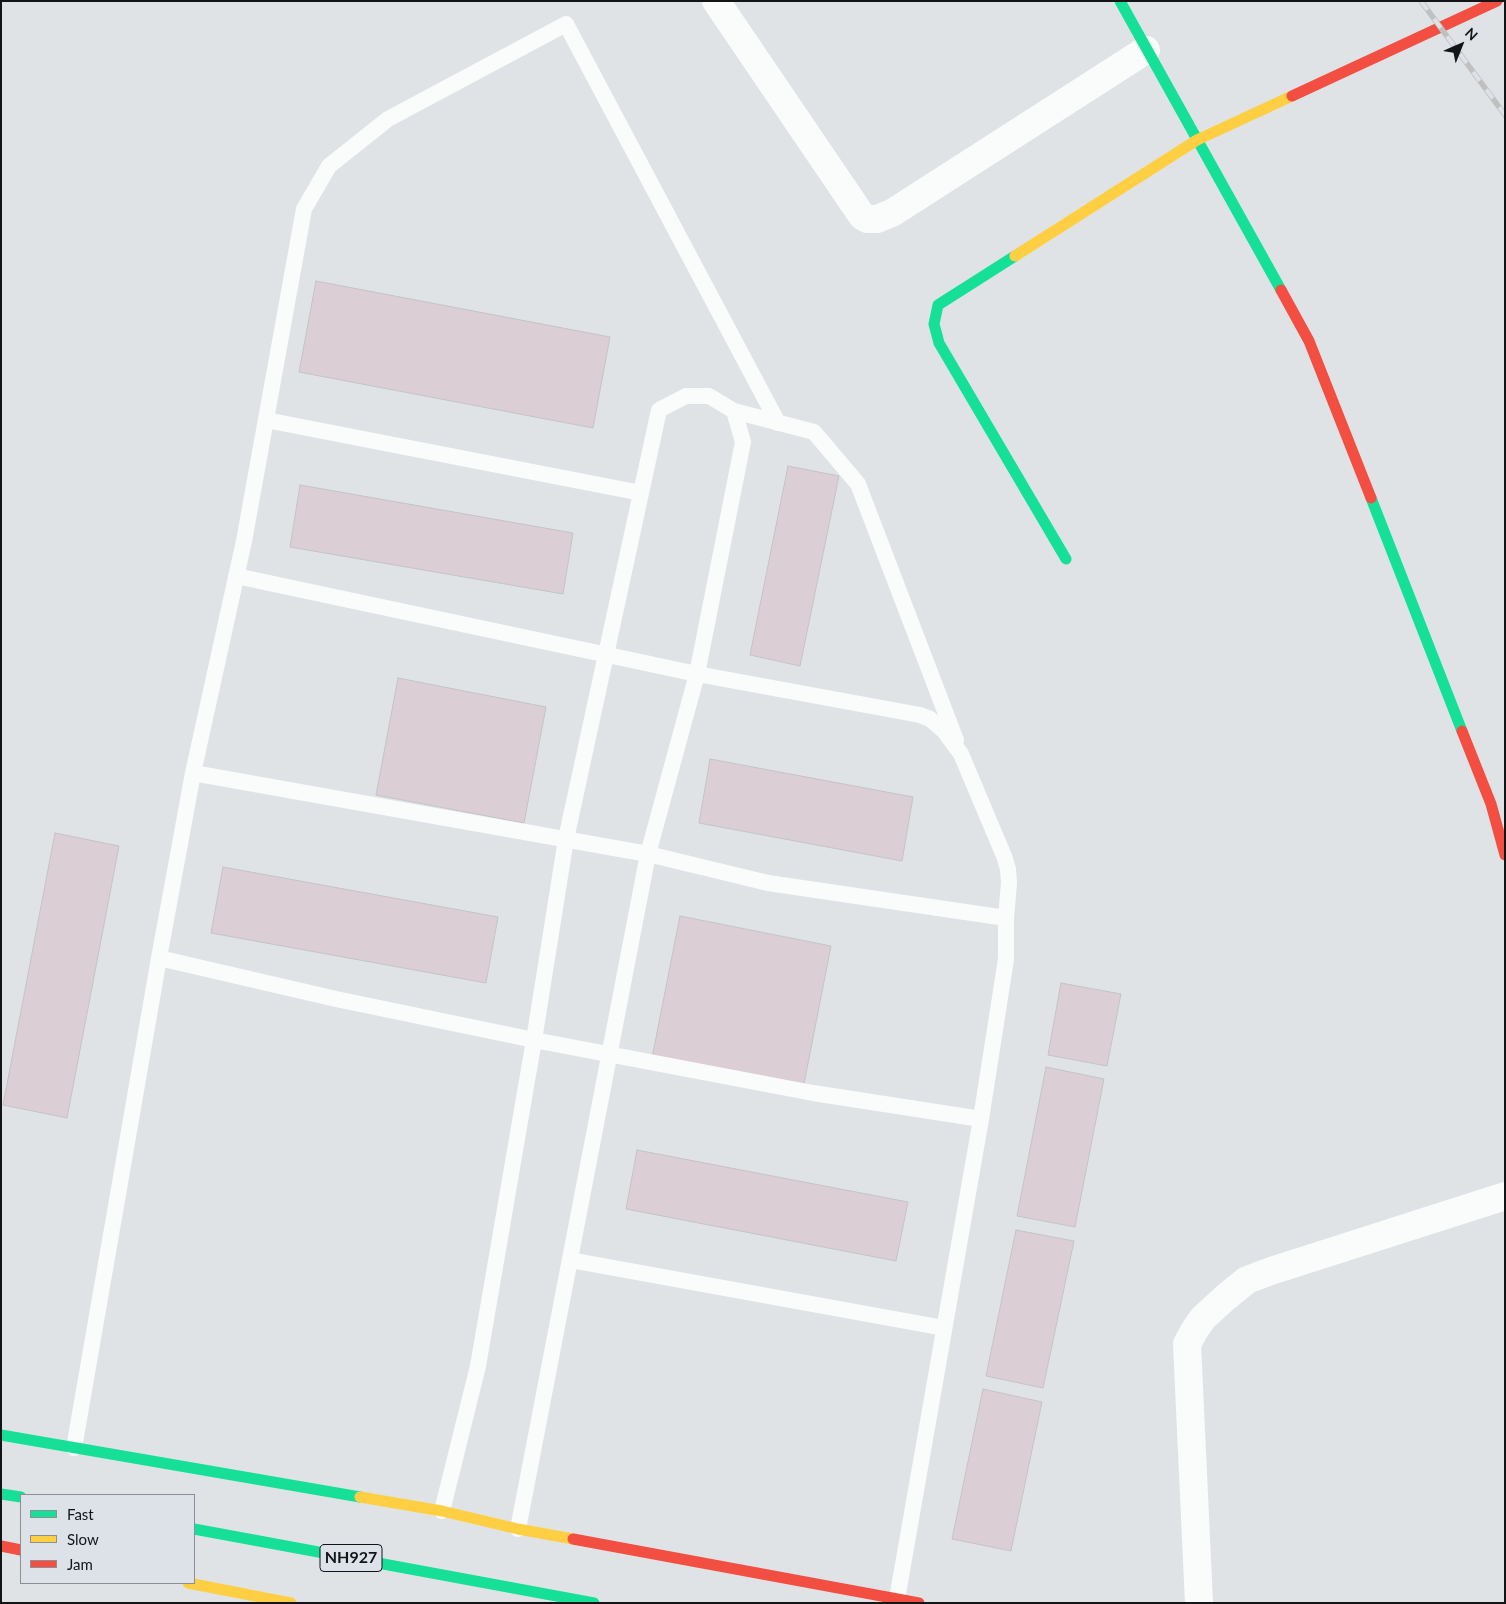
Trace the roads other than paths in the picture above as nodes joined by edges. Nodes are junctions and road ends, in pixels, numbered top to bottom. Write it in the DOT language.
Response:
graph roads {
  1 [pos="716,1"];
  2 [pos="1120,1"];
  3 [pos="1497,1"];
  4 [pos="1146,50"];
  5 [pos="1197,140"];
  6 [pos="734,411"];
  7 [pos="266,420"];
  8 [pos="778,423"];
  9 [pos="641,493"];
  10 [pos="1066,558"];
  11 [pos="236,576"];
  12 [pos="606,655"];
  13 [pos="697,674"];
  14 [pos="961,754"];
  15 [pos="193,773"];
  16 [pos="566,839"];
  17 [pos="648,854"];
  18 [pos="1505,855"];
  19 [pos="1006,918"];
  20 [pos="159,958"];
  21 [pos="534,1040"];
  22 [pos="609,1054"];
  23 [pos="981,1119"];
  24 [pos="1505,1196"];
  25 [pos="570,1260"];
  26 [pos="944,1328"];
  27 [pos="1,1435"];
  28 [pos="74,1448"];
  29 [pos="1,1494"];
  30 [pos="20,1497"];
  31 [pos="442,1512"];
  32 [pos="195,1529"];
  33 [pos="518,1529"];
  34 [pos="1,1546"];
  35 [pos="20,1550"];
  36 [pos="193,1584"];
  37 [pos="896,1599"];
  38 [pos="291,1603"];
  39 [pos="594,1603"];
  40 [pos="919,1603"];
  41 [pos="1199,1603"];
  1 -- 4 [label="street"];
  2 -- 4 [label="main road"];
  3 -- 5 [label="main road"];
  4 -- 5 [label="main road"];
  5 -- 10 [label="main road"];
  5 -- 18 [label="main road"];
  6 -- 8 [label="lane"];
  6 -- 9 [label="lane"];
  6 -- 13 [label="lane"];
  7 -- 8 [label="lane"];
  7 -- 9 [label="lane"];
  7 -- 11 [label="lane"];
  8 -- 14 [label="lane"];
  9 -- 12 [label="lane"];
  11 -- 12 [label="lane"];
  11 -- 15 [label="lane"];
  12 -- 13 [label="lane"];
  12 -- 16 [label="lane"];
  13 -- 14 [label="lane"];
  13 -- 17 [label="lane"];
  14 -- 19 [label="lane"];
  15 -- 16 [label="lane"];
  15 -- 20 [label="lane"];
  16 -- 17 [label="lane"];
  16 -- 21 [label="lane"];
  17 -- 19 [label="lane"];
  17 -- 22 [label="lane"];
  19 -- 23 [label="lane"];
  20 -- 21 [label="lane"];
  20 -- 28 [label="lane"];
  21 -- 22 [label="lane"];
  21 -- 31 [label="lane"];
  22 -- 23 [label="lane"];
  22 -- 25 [label="lane"];
  23 -- 26 [label="lane"];
  24 -- 41 [label="street"];
  25 -- 26 [label="lane"];
  25 -- 33 [label="lane"];
  26 -- 37 [label="lane"];
  27 -- 28 [label="main road"];
  28 -- 31 [label="main road"];
  29 -- 30 [label="main road"];
  31 -- 33 [label="main road"];
  32 -- 39 [label="main road, NH927"];
  33 -- 37 [label="main road"];
  34 -- 35 [label="main road"];
  36 -- 38 [label="main road"];
  37 -- 40 [label="main road"];
}
